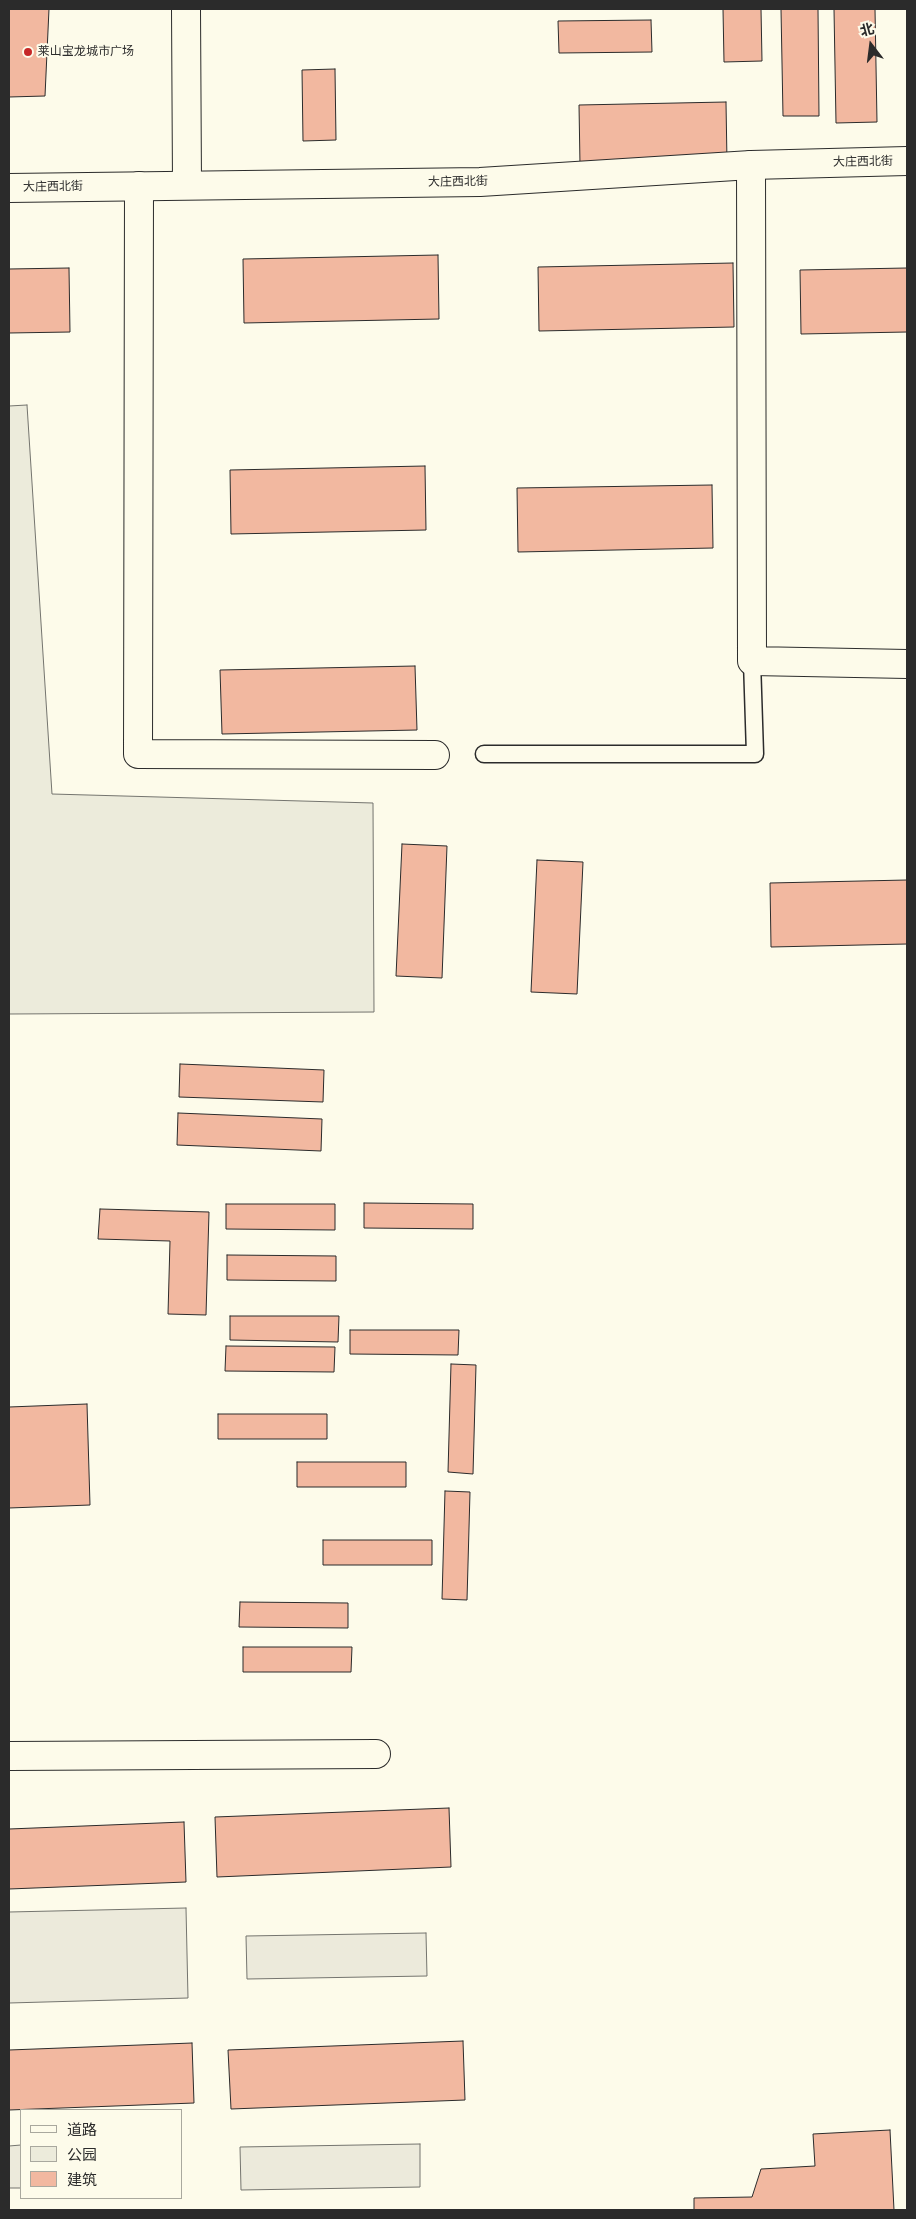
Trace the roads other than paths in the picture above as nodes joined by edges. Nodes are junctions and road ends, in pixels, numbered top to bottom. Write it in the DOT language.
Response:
graph roads {
  1 [pos="186,9"];
  2 [pos="907,161"];
  3 [pos="751,165"];
  4 [pos="187,185"];
  5 [pos="139,186"];
  6 [pos="9,188"];
  7 [pos="752,661"];
  8 [pos="907,664"];
  9 [pos="484,754"];
  10 [pos="434,755"];
  11 [pos="376,1754"];
  12 [pos="9,1756"];
  1 -- 4 [label="street"];
  2 -- 3 [label="street, 大庄西北街"];
  3 -- 4 [label="street, 大庄西北街"];
  3 -- 7 [label="street"];
  4 -- 5 [label="street, 大庄西北街"];
  5 -- 6 [label="street, 大庄西北街"];
  5 -- 10 [label="street"];
  7 -- 8 [label="street"];
  7 -- 9 [label="lane"];
  11 -- 12 [label="street"];
}
